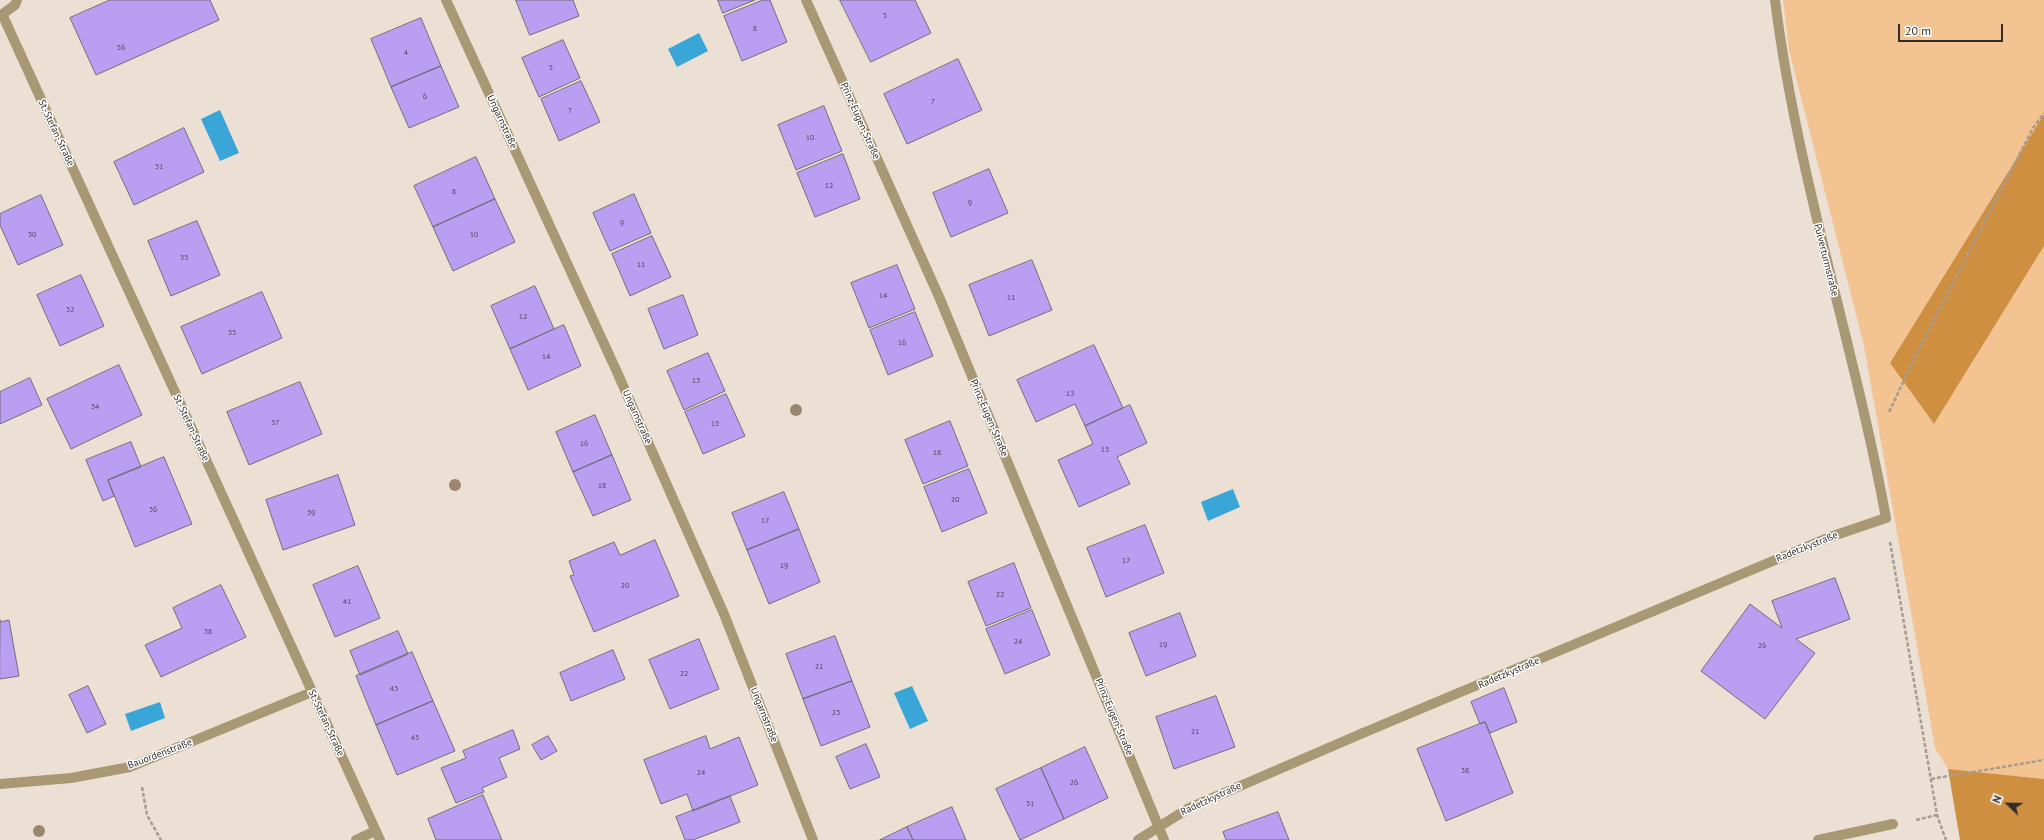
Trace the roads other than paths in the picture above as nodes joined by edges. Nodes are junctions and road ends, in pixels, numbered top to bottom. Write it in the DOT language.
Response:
graph roads {
  1 [pos="17,0"];
  2 [pos="446,0"];
  3 [pos="806,0"];
  4 [pos="1775,0"];
  5 [pos="1,16"];
  6 [pos="1886,518"];
  7 [pos="312,692"];
  8 [pos="0,784"];
  9 [pos="1893,824"];
  10 [pos="1159,825"];
  11 [pos="377,835"];
  12 [pos="356,840"];
  13 [pos="813,840"];
  14 [pos="1138,840"];
  15 [pos="1164,840"];
  16 [pos="1818,840"];
  1 -- 5 [label="street"];
  2 -- 13 [label="street, Ungarnstraße"];
  3 -- 10 [label="street, Prinz-Eugen-Straße"];
  4 -- 6 [label="street, Pulverturmstraße"];
  5 -- 7 [label="street, St.-Stefan-Straße"];
  6 -- 10 [label="street, Radetzkystraße"];
  7 -- 8 [label="street, Bauordenstraße"];
  7 -- 11 [label="street, St.-Stefan-Straße"];
  9 -- 16 [label="street"];
  10 -- 14 [label="street, Radetzkystraße"];
  10 -- 15 [label="street, Prinz-Eugen-Straße"];
  11 -- 12 [label="street"];
}
